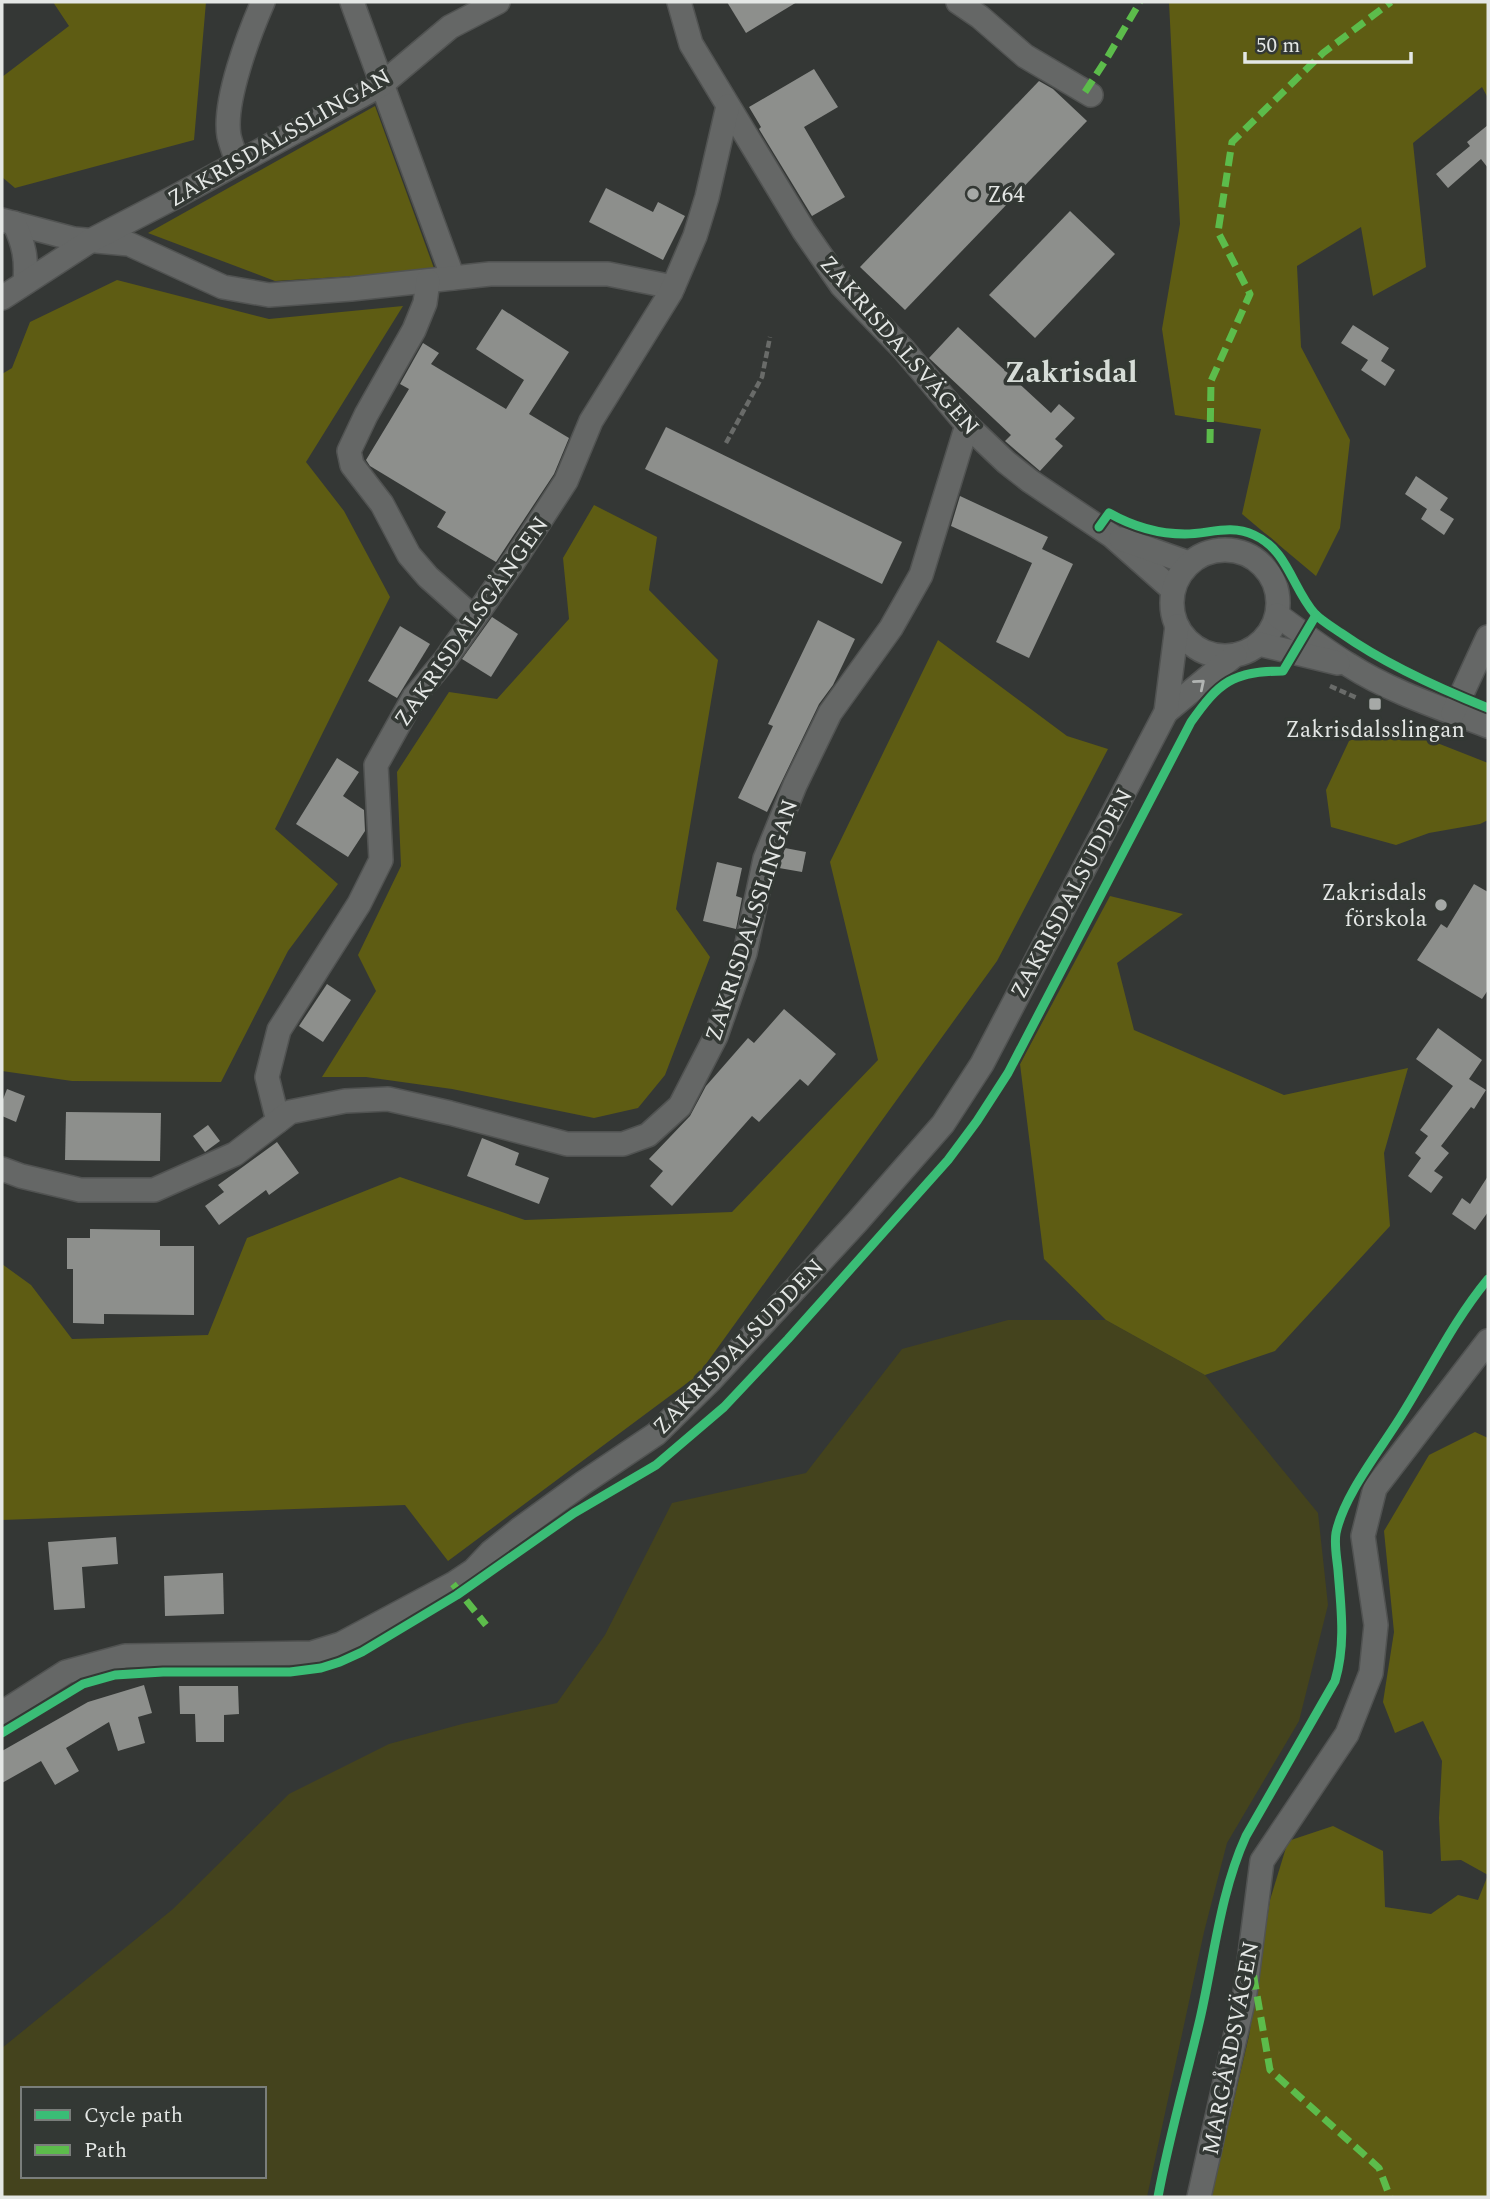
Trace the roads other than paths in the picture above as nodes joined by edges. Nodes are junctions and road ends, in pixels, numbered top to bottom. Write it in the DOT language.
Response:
graph roads {
  1 [pos="263,2"];
  2 [pos="352,2"];
  3 [pos="498,2"];
  4 [pos="679,2"];
  5 [pos="958,2"];
  6 [pos="381,85"];
  7 [pos="1091,95"];
  8 [pos="728,106"];
  9 [pos="237,162"];
  10 [pos="8,222"];
  11 [pos="90,241"];
  12 [pos="453,278"];
  13 [pos="428,281"];
  14 [pos="25,282"];
  15 [pos="673,287"];
  16 [pos="2,298"];
  17 [pos="967,425"];
  18 [pos="1112,536"];
  19 [pos="1189,563"];
  20 [pos="1173,590"];
  21 [pos="1277,615"];
  22 [pos="474,618"];
  23 [pos="1177,626"];
  24 [pos="1488,636"];
  25 [pos="1259,644"];
  26 [pos="1235,655"];
  27 [pos="1350,666"];
  28 [pos="1166,712"];
  29 [pos="1453,713"];
  30 [pos="1488,726"];
  31 [pos="278,1121"];
  32 [pos="2,1169"];
  33 [pos="1488,1341"];
  34 [pos="2,1713"];
  35 [pos="1199,2197"];
  1 -- 9 [label="street"];
  2 -- 6 [label="street"];
  3 -- 6 [label="street, ZAKRISDALSSLINGAN"];
  4 -- 8 [label="street, ZAKRISDALSVÄGEN"];
  5 -- 7 [label="street"];
  6 -- 9 [label="street, ZAKRISDALSSLINGAN"];
  6 -- 12 [label="street"];
  8 -- 15 [label="street, ZAKRISDALSGÅNGEN"];
  8 -- 17 [label="street, ZAKRISDALSVÄGEN"];
  9 -- 11 [label="street, ZAKRISDALSSLINGAN"];
  10 -- 11 [label="street"];
  10 -- 14 [label="street"];
  11 -- 13 [label="street"];
  11 -- 14 [label="street, ZAKRISDALSSLINGAN"];
  12 -- 13 [label="street"];
  12 -- 15 [label="street"];
  13 -- 22 [label="street"];
  14 -- 16 [label="street, ZAKRISDALSSLINGAN"];
  15 -- 22 [label="street, ZAKRISDALSGÅNGEN"];
  17 -- 18 [label="street, ZAKRISDALSVÄGEN"];
  17 -- 31 [label="street, ZAKRISDALSSLINGAN"];
  18 -- 19 [label="street"];
  18 -- 20 [label="street, ZAKRISDALSVÄGEN"];
  19 -- 20 [label="street"];
  19 -- 21 [label="street"];
  20 -- 23 [label="street"];
  21 -- 25 [label="street"];
  21 -- 27 [label="street"];
  22 -- 31 [label="street, ZAKRISDALSGÅNGEN"];
  23 -- 26 [label="street"];
  23 -- 28 [label="street, ZAKRISDALSUDDEN"];
  24 -- 29 [label="street"];
  25 -- 26 [label="street"];
  25 -- 27 [label="street"];
  28 -- 26 [label="street, ZAKRISDALSUDDEN, one-way"];
  27 -- 29 [label="street"];
  28 -- 34 [label="street, ZAKRISDALSUDDEN"];
  29 -- 30 [label="street"];
  31 -- 32 [label="street, ZAKRISDALSSLINGAN"];
  33 -- 35 [label="street, MARGÅRDSVÄGEN"];
}
